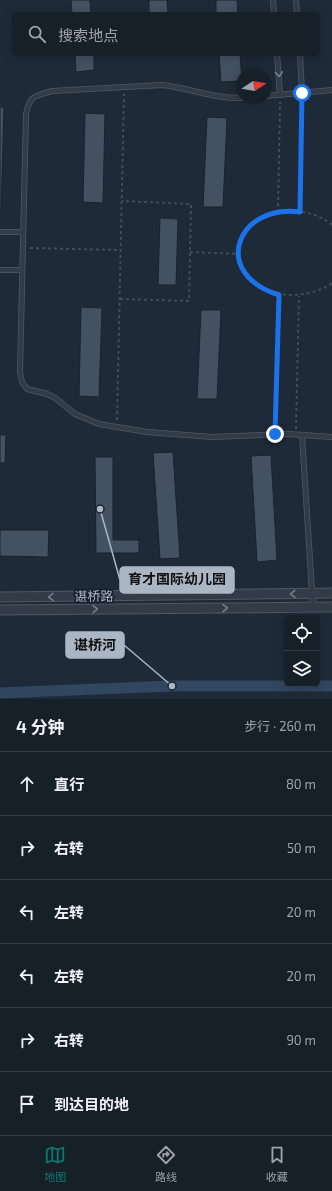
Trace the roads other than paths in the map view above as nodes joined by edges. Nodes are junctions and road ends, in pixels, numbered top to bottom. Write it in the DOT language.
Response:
graph roads {
  1 [pos="273,0"];
  2 [pos="296,0"];
  3 [pos="274,12"];
  4 [pos="297,12"];
  5 [pos="277,56"];
  6 [pos="300,56"];
  7 [pos="332,90"];
  8 [pos="302,93"];
  9 [pos="280,95"];
  10 [pos="272,96"];
  11 [pos="236,98"];
  12 [pos="0,232"];
  13 [pos="23,232"];
  14 [pos="0,270"];
  15 [pos="22,270"];
  16 [pos="302,435"];
  17 [pos="332,437"];
  18 [pos="332,593"];
  19 [pos="312,594"];
  20 [pos="0,597"];
  21 [pos="313,607"];
  22 [pos="332,607"];
  23 [pos="0,610"];
  1 -- 3 [label="lane"];
  2 -- 4 [label="lane"];
  5 -- 9 [label="lane, one-way"];
  6 -- 8 [label="lane"];
  7 -- 8 [label="lane"];
  8 -- 9 [label="lane"];
  9 -- 10 [label="lane"];
  11 -- 13 [label="lane"];
  12 -- 13 [label="lane"];
  13 -- 15 [label="lane"];
  14 -- 15 [label="lane"];
  15 -- 16 [label="lane"];
  16 -- 17 [label="lane"];
  16 -- 19 [label="lane"];
  18 -- 19 [label="street, 谌桥路"];
  19 -- 20 [label="street, 谌桥路, one-way"];
  19 -- 21 [label="lane"];
  21 -- 22 [label="street, 谌桥路"];
  23 -- 21 [label="street, 谌桥路, one-way"];
}
